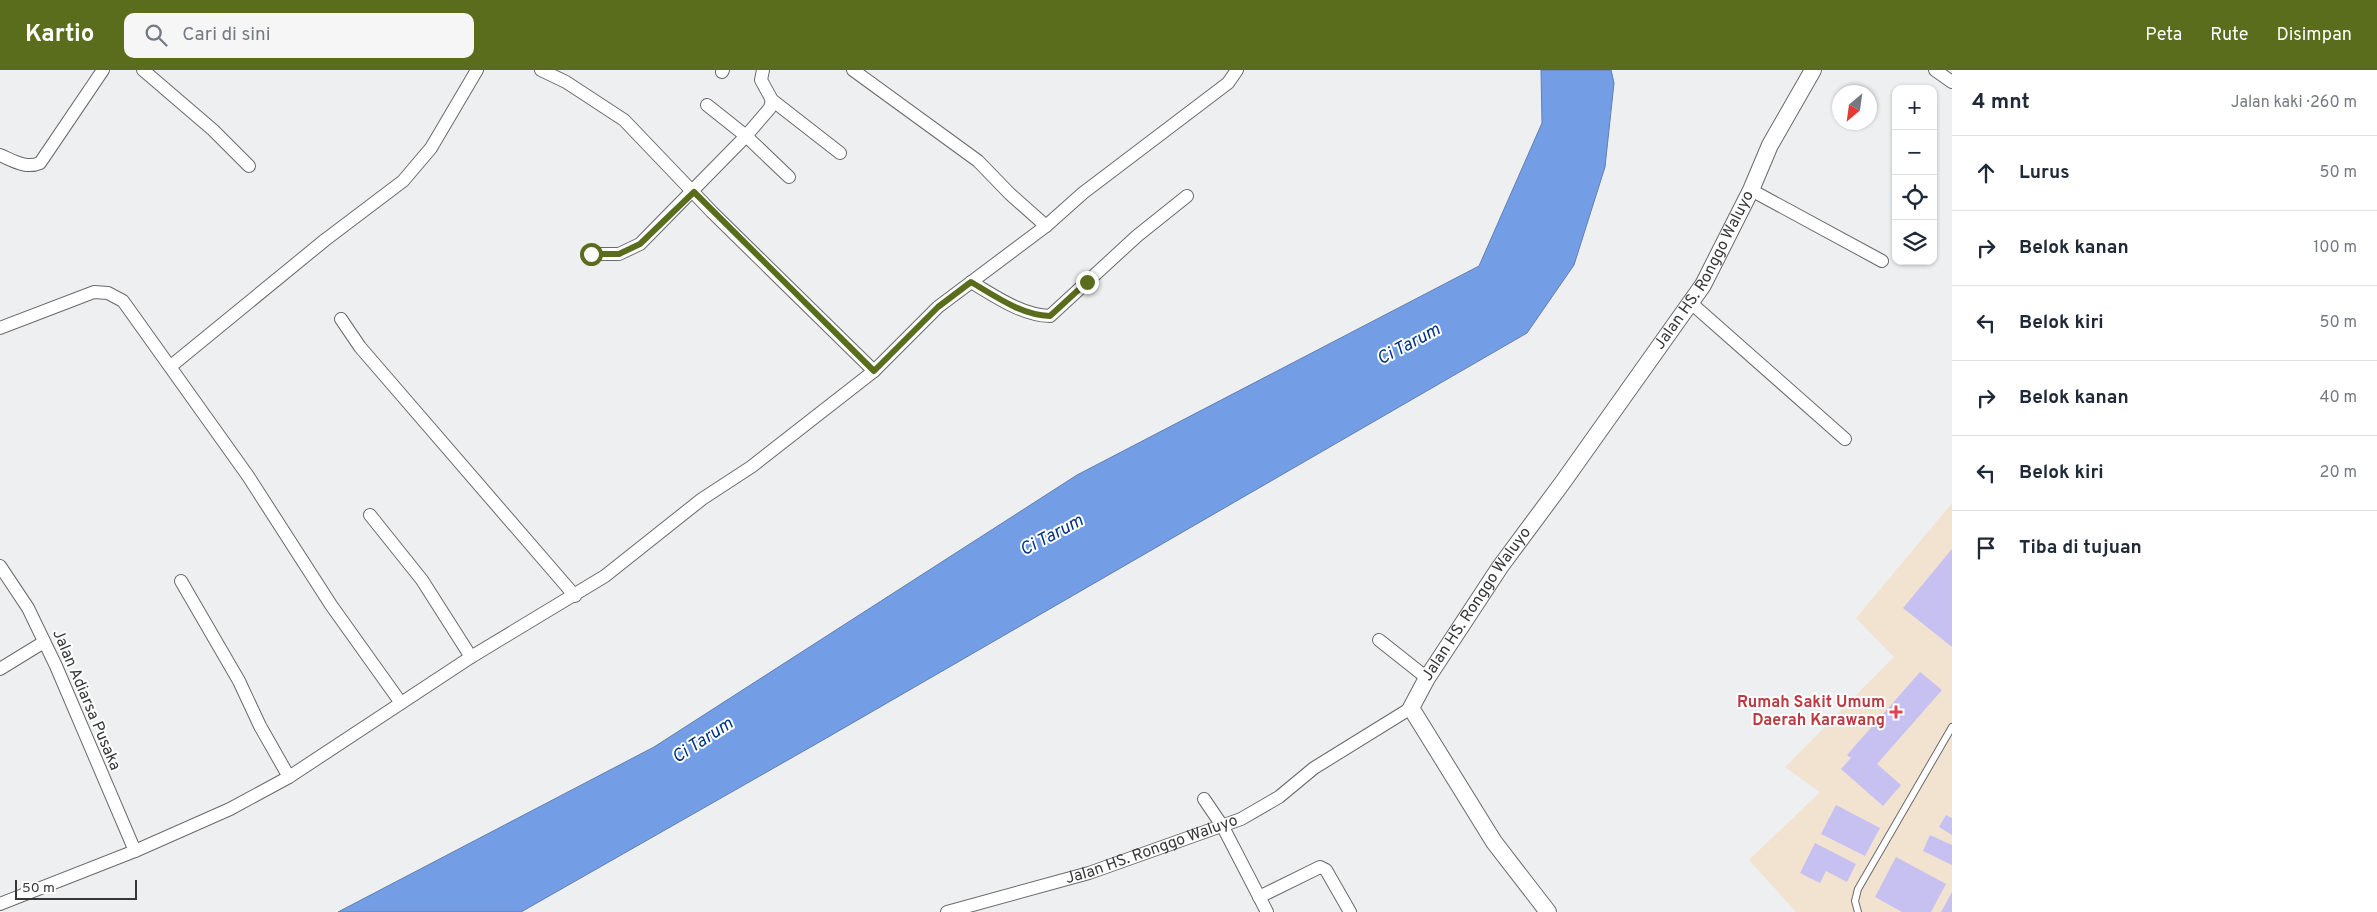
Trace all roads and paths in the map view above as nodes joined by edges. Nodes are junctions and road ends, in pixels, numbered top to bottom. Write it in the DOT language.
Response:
graph roads {
  1 [pos="103,70"];
  2 [pos="143,70"];
  3 [pos="477,70"];
  4 [pos="541,70"];
  5 [pos="763,70"];
  6 [pos="853,70"];
  7 [pos="1237,70"];
  8 [pos="1814,70"];
  9 [pos="1935,70"];
  10 [pos="1952,82"];
  11 [pos="772,100"];
  12 [pos="707,105"];
  13 [pos="746,136"];
  14 [pos="840,153"];
  15 [pos="0,155"];
  16 [pos="249,166"];
  17 [pos="789,176"];
  18 [pos="1751,190"];
  19 [pos="694,192"];
  20 [pos="1187,196"];
  21 [pos="1046,226"];
  22 [pos="591,254"];
  23 [pos="1882,261"];
  24 [pos="971,282"];
  25 [pos="1691,303"];
  26 [pos="341,319"];
  27 [pos="0,328"];
  28 [pos="170,366"];
  29 [pos="874,371"];
  30 [pos="1845,439"];
  31 [pos="370,515"];
  32 [pos="0,566"];
  33 [pos="181,582"];
  34 [pos="575,596"];
  35 [pos="1379,640"];
  36 [pos="44,642"];
  37 [pos="471,657"];
  38 [pos="0,669"];
  39 [pos="1427,678"];
  40 [pos="401,703"];
  41 [pos="1411,708"];
  42 [pos="1952,727"];
  43 [pos="289,777"];
  44 [pos="1204,799"];
  45 [pos="1223,827"];
  46 [pos="135,851"];
  47 [pos="1259,897"];
  48 [pos="0,904"];
  49 [pos="947,912"];
  50 [pos="1267,912"];
  51 [pos="1350,912"];
  52 [pos="1548,912"];
  53 [pos="1858,912"];
  1 -- 15 [label="street"];
  2 -- 16 [label="street"];
  3 -- 28 [label="street"];
  4 -- 19 [label="street"];
  5 -- 11 [label="street"];
  6 -- 21 [label="street"];
  7 -- 21 [label="street"];
  8 -- 18 [label="street, Jalan HS. Ronggo Waluyo"];
  9 -- 10 [label="street"];
  11 -- 13 [label="street"];
  11 -- 14 [label="street"];
  12 -- 13 [label="street"];
  13 -- 17 [label="street"];
  13 -- 19 [label="street"];
  18 -- 23 [label="street"];
  18 -- 25 [label="street, Jalan HS. Ronggo Waluyo"];
  19 -- 22 [label="street"];
  19 -- 29 [label="street"];
  20 -- 24 [label="street"];
  21 -- 24 [label="street"];
  24 -- 29 [label="street"];
  25 -- 30 [label="street"];
  25 -- 39 [label="street, Jalan HS. Ronggo Waluyo"];
  26 -- 34 [label="street"];
  27 -- 28 [label="street"];
  28 -- 40 [label="street"];
  29 -- 34 [label="street"];
  31 -- 37 [label="street"];
  32 -- 36 [label="street, Jalan Adiarsa Pusaka"];
  33 -- 43 [label="street"];
  34 -- 37 [label="street"];
  35 -- 39 [label="street"];
  36 -- 38 [label="street"];
  36 -- 46 [label="street, Jalan Adiarsa Pusaka"];
  37 -- 40 [label="street"];
  39 -- 41 [label="street, Jalan HS. Ronggo Waluyo"];
  40 -- 43 [label="street"];
  41 -- 45 [label="street, Jalan HS. Ronggo Waluyo"];
  41 -- 52 [label="street"];
  42 -- 53 [label="lane"];
  43 -- 46 [label="street"];
  44 -- 45 [label="street"];
  45 -- 47 [label="street"];
  45 -- 49 [label="street, Jalan HS. Ronggo Waluyo"];
  46 -- 48 [label="street"];
  47 -- 50 [label="street"];
  47 -- 51 [label="street"];
}
